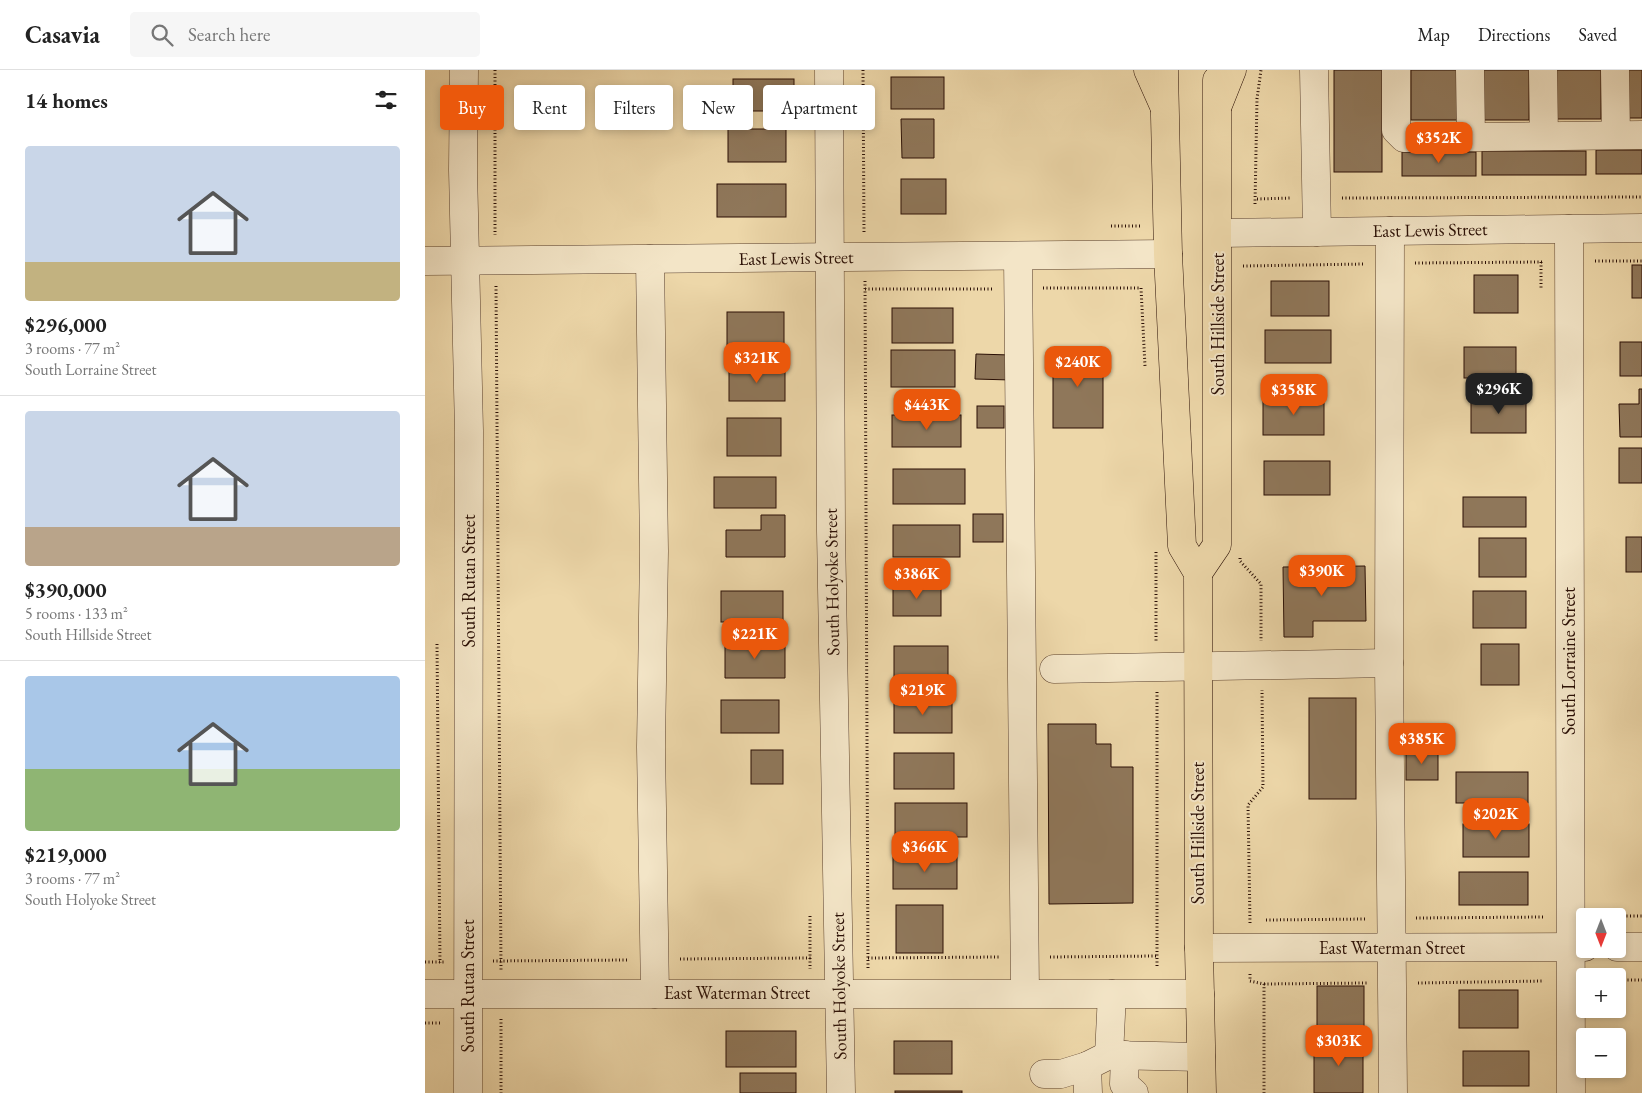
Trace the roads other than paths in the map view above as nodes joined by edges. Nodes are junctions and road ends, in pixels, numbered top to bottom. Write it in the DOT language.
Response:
graph roads {
  1 [pos="464,70"];
  2 [pos="829,70"];
  3 [pos="1148,70"];
  4 [pos="1164,70"];
  5 [pos="1217,70"];
  6 [pos="1232,70"];
  7 [pos="1314,70"];
  8 [pos="1396,70"];
  9 [pos="1470,70"];
  10 [pos="1543,70"];
  11 [pos="1615,70"];
  12 [pos="1218,105"];
  13 [pos="1164,106"];
  14 [pos="1629,135"];
  15 [pos="1544,136"];
  16 [pos="1471,137"];
  17 [pos="1642,228"];
  18 [pos="1569,229"];
  19 [pos="1390,231"];
  20 [pos="1317,232"];
  21 [pos="1219,233"];
  22 [pos="1168,254"];
  23 [pos="1018,256"];
  24 [pos="830,258"];
  25 [pos="649,259"];
  26 [pos="465,260"];
  27 [pos="425,261"];
  28 [pos="1198,573"];
  29 [pos="1389,663"];
  30 [pos="1197,668"];
  31 [pos="1054,669"];
  32 [pos="1577,908"];
  33 [pos="1576,947"];
  34 [pos="1626,947"];
  35 [pos="1642,947"];
  36 [pos="1199,948"];
  37 [pos="1392,948"];
  38 [pos="1576,952"];
  39 [pos="853,993"];
  40 [pos="1025,993"];
  41 [pos="433,994"];
  42 [pos="468,994"];
  43 [pos="655,994"];
  44 [pos="1112,994"];
  45 [pos="1200,994"];
  46 [pos="1201,1057"];
  47 [pos="1107,1059"];
  48 [pos="1044,1074"];
  49 [pos="1124,1090"];
  50 [pos="468,1093"];
  51 [pos="841,1093"];
  52 [pos="1088,1093"];
  53 [pos="1201,1093"];
  54 [pos="1393,1093"];
  55 [pos="1571,1093"];
  1 -- 26 [label="street, South Rutan Street"];
  2 -- 24 [label="street, South Holyoke Street"];
  3 -- 13 [label="main road"];
  4 -- 13 [label="main road"];
  5 -- 12 [label="main road, South Hillside Street"];
  6 -- 12 [label="main road"];
  7 -- 20 [label="street"];
  8 -- 16 [label="street"];
  9 -- 16 [label="street"];
  10 -- 15 [label="street"];
  11 -- 14 [label="street"];
  12 -- 21 [label="main road, South Hillside Street"];
  13 -- 22 [label="main road"];
  14 -- 15 [label="street"];
  15 -- 16 [label="street"];
  17 -- 18 [label="street, East Lewis Street"];
  18 -- 19 [label="street, East Lewis Street"];
  18 -- 32 [label="street, South Lorraine Street"];
  19 -- 20 [label="street, East Lewis Street"];
  19 -- 29 [label="street"];
  20 -- 21 [label="street, East Lewis Street"];
  21 -- 28 [label="main road, South Hillside Street"];
  22 -- 23 [label="street, East Lewis Street"];
  22 -- 28 [label="main road"];
  23 -- 24 [label="street, East Lewis Street"];
  23 -- 40 [label="street"];
  24 -- 25 [label="street, East Lewis Street"];
  24 -- 39 [label="street, South Holyoke Street"];
  25 -- 26 [label="street, East Lewis Street"];
  25 -- 43 [label="street"];
  26 -- 27 [label="street, East Lewis Street"];
  26 -- 42 [label="street, South Rutan Street"];
  28 -- 30 [label="main road, South Hillside Street"];
  29 -- 30 [label="street"];
  29 -- 37 [label="street"];
  30 -- 31 [label="street"];
  30 -- 36 [label="main road, South Hillside Street"];
  33 -- 37 [label="street, East Waterman Street"];
  34 -- 35 [label="street"];
  36 -- 37 [label="street, East Waterman Street"];
  36 -- 45 [label="main road, South Hillside Street"];
  37 -- 54 [label="street"];
  38 -- 55 [label="street, South Lorraine Street"];
  39 -- 40 [label="street, East Waterman Street"];
  39 -- 43 [label="street, East Waterman Street"];
  39 -- 51 [label="street, South Holyoke Street"];
  40 -- 44 [label="street, East Waterman Street"];
  41 -- 42 [label="street, East Waterman Street"];
  42 -- 43 [label="street, East Waterman Street"];
  42 -- 50 [label="street, South Rutan Street"];
  44 -- 45 [label="street, East Waterman Street"];
  44 -- 47 [label="street"];
  45 -- 46 [label="main road, South Hillside Street"];
  46 -- 47 [label="street"];
  46 -- 53 [label="main road, South Hillside Street"];
  47 -- 48 [label="street"];
  47 -- 49 [label="street"];
  47 -- 52 [label="street"];
}
